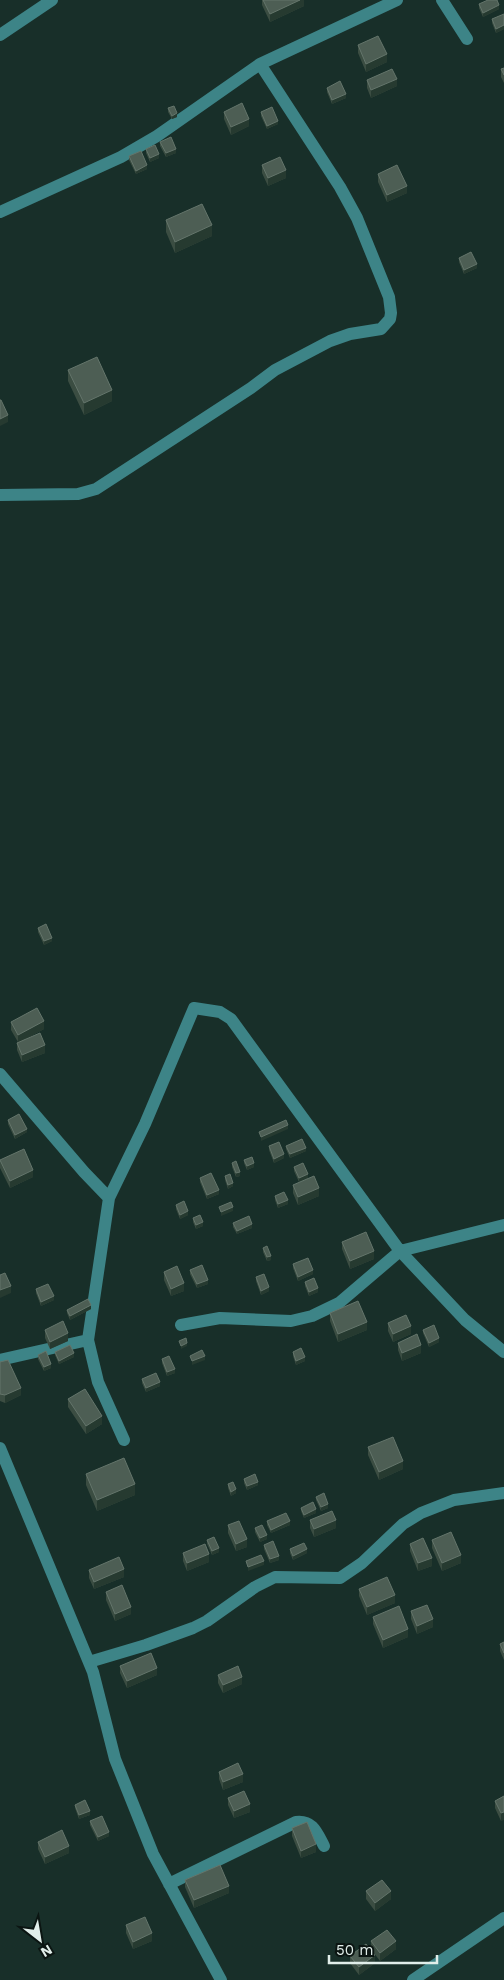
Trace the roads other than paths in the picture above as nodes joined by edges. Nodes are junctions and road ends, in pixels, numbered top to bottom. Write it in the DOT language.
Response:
graph roads {
  1 [pos="52,0"];
  2 [pos="397,0"];
  3 [pos="442,0"];
  4 [pos="0,35"];
  5 [pos="467,39"];
  6 [pos="260,64"];
  7 [pos="0,212"];
  8 [pos="0,495"];
  9 [pos="0,1074"];
  10 [pos="109,1198"];
  11 [pos="504,1225"];
  12 [pos="400,1251"];
  13 [pos="181,1325"];
  14 [pos="88,1340"];
  15 [pos="504,1352"];
  16 [pos="0,1360"];
  17 [pos="124,1440"];
  18 [pos="0,1448"];
  19 [pos="504,1493"];
  20 [pos="88,1662"];
  21 [pos="324,1846"];
  22 [pos="169,1884"];
  23 [pos="504,1918"];
  24 [pos="221,1980"];
  25 [pos="413,1980"];
  1 -- 4 [label="street"];
  2 -- 6 [label="street"];
  3 -- 5 [label="street"];
  6 -- 7 [label="street"];
  6 -- 8 [label="street"];
  9 -- 10 [label="street"];
  10 -- 12 [label="street"];
  10 -- 14 [label="street"];
  11 -- 12 [label="street"];
  12 -- 13 [label="street"];
  12 -- 15 [label="street"];
  14 -- 16 [label="street"];
  14 -- 17 [label="street"];
  18 -- 20 [label="street"];
  19 -- 20 [label="street"];
  20 -- 22 [label="street"];
  21 -- 22 [label="street"];
  22 -- 24 [label="street"];
  23 -- 25 [label="street"];
}
